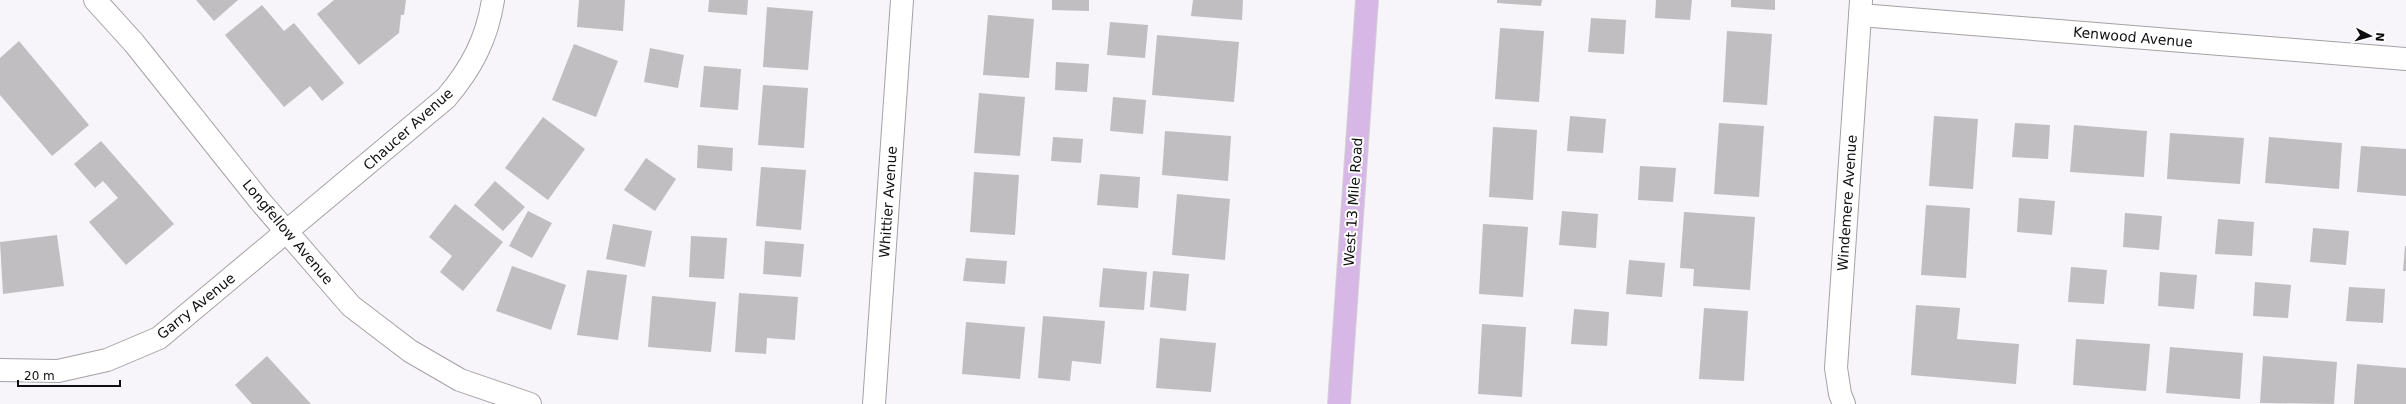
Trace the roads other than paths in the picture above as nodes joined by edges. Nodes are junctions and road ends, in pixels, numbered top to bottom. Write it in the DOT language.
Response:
graph roads {
  1 [pos="95,0"];
  2 [pos="493,0"];
  3 [pos="902,0"];
  4 [pos="1367,0"];
  5 [pos="1861,7"];
  6 [pos="2406,58"];
  7 [pos="288,232"];
  8 [pos="0,370"];
  9 [pos="530,404"];
  10 [pos="874,404"];
  11 [pos="1339,404"];
  12 [pos="1844,404"];
  1 -- 7 [label="street, Longfellow Avenue"];
  2 -- 7 [label="street, Chaucer Avenue"];
  3 -- 10 [label="street, Whittier Avenue"];
  4 -- 11 [label="main road, West 13 Mile Road"];
  5 -- 6 [label="street, Kenwood Avenue"];
  5 -- 12 [label="street, Windemere Avenue"];
  7 -- 8 [label="street, Garry Avenue"];
  7 -- 9 [label="street, Longfellow Avenue"];
}
